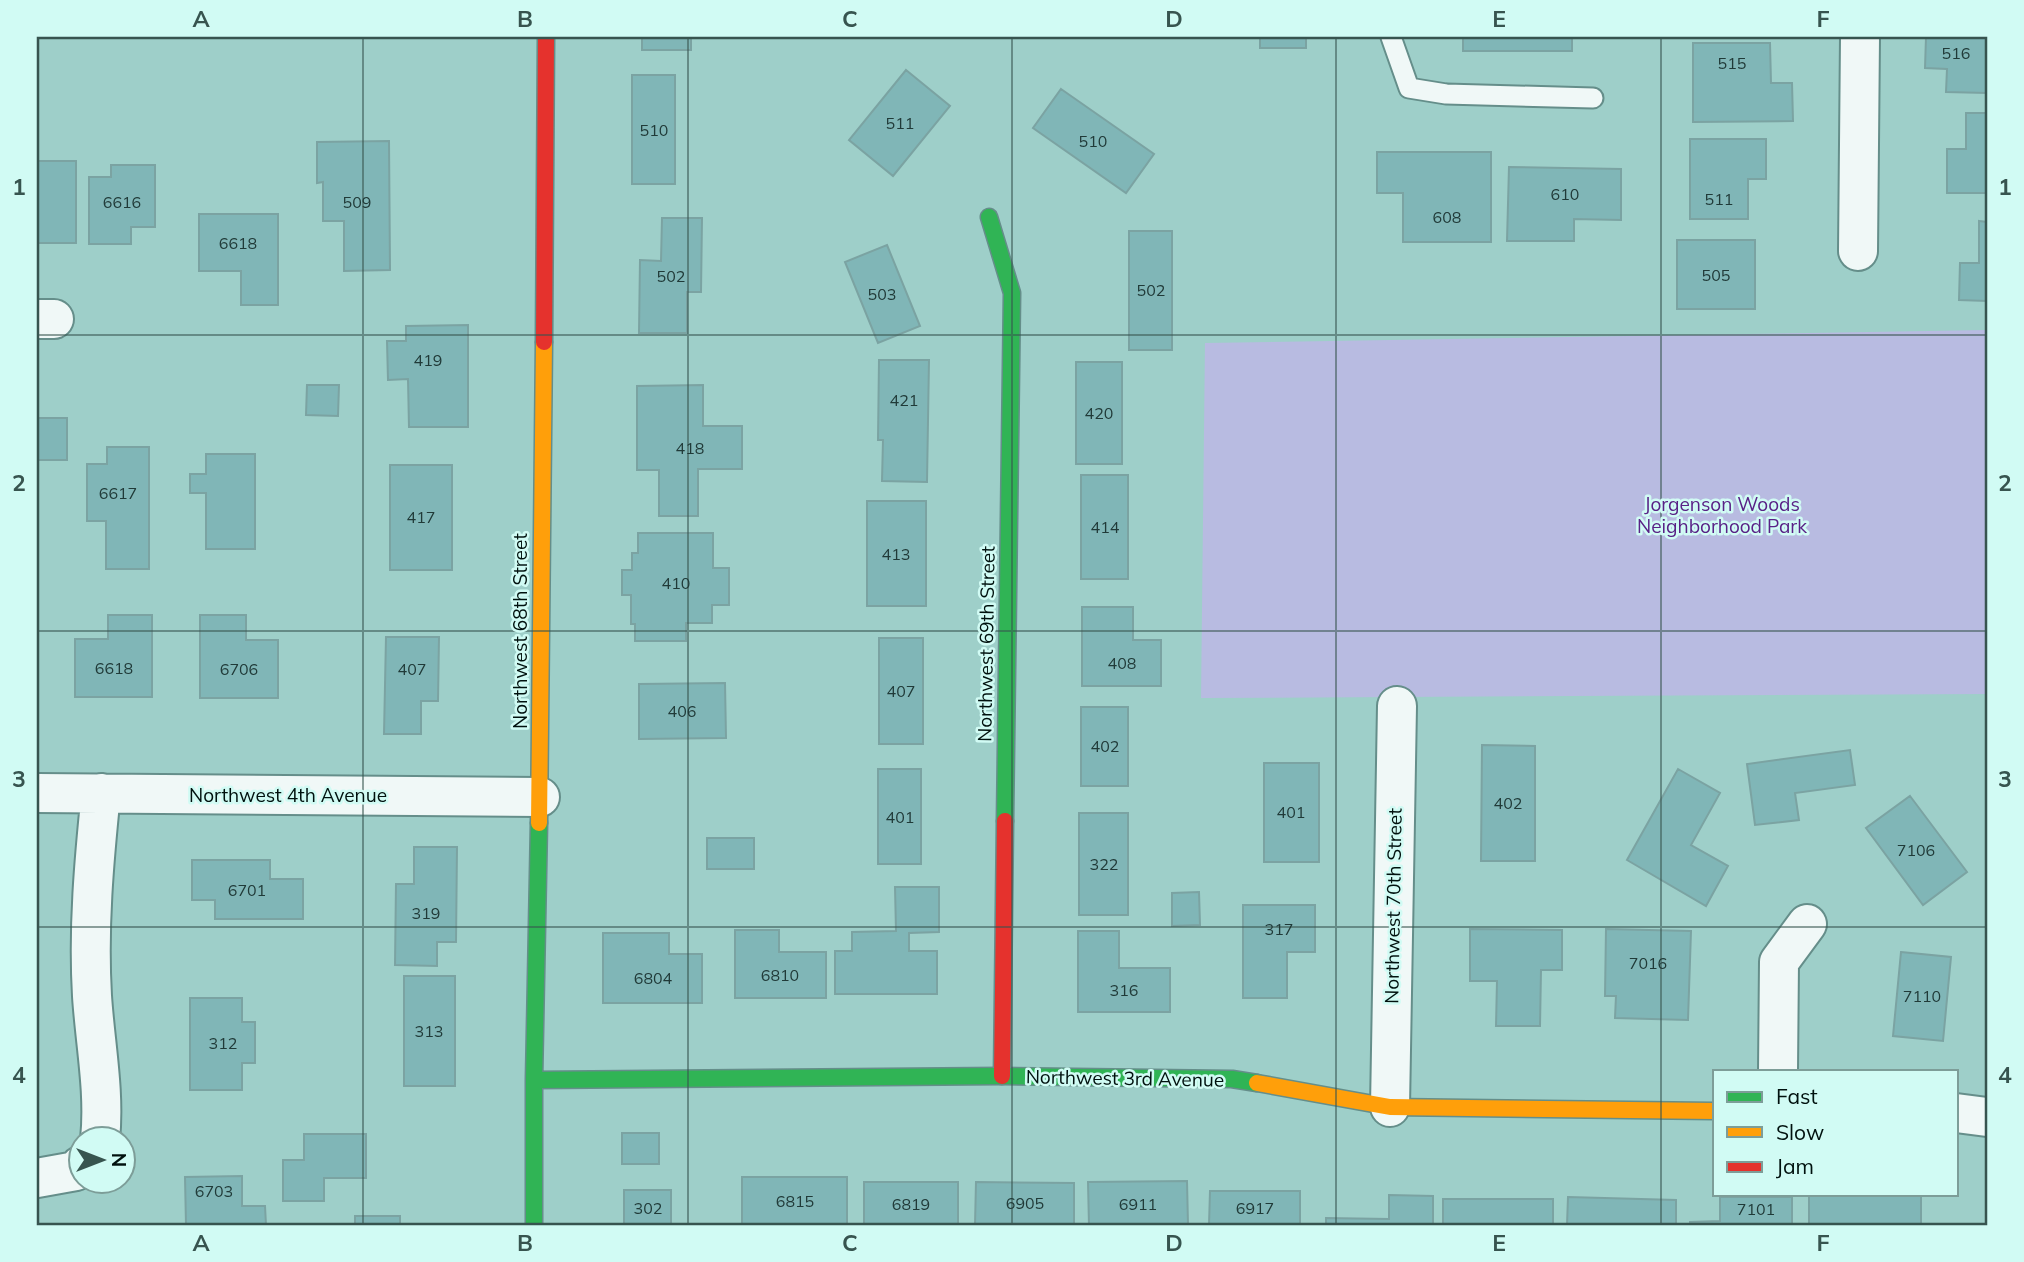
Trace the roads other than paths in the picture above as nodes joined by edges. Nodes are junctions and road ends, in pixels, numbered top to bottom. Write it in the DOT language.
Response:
graph roads {
  1 [pos="546,37"];
  2 [pos="1391,37"];
  3 [pos="1860,37"];
  4 [pos="1593,98"];
  5 [pos="989,217"];
  6 [pos="1858,251"];
  7 [pos="1397,706"];
  8 [pos="37,793"];
  9 [pos="101,793"];
  10 [pos="540,797"];
  11 [pos="1807,924"];
  12 [pos="1778,1070"];
  13 [pos="1002,1076"];
  14 [pos="534,1080"];
  15 [pos="1390,1107"];
  16 [pos="1713,1111"];
  17 [pos="1958,1113"];
  18 [pos="1987,1116"];
  19 [pos="101,1126"];
  20 [pos="66,1173"];
  21 [pos="37,1178"];
  22 [pos="534,1225"];
  1 -- 10 [label="street, Northwest 68th Street"];
  2 -- 4 [label="lane"];
  3 -- 6 [label="street"];
  5 -- 13 [label="street, Northwest 69th Street"];
  7 -- 15 [label="street, Northwest 70th Street"];
  8 -- 9 [label="street, Northwest 4th Avenue"];
  9 -- 10 [label="street, Northwest 4th Avenue"];
  9 -- 19 [label="street"];
  10 -- 14 [label="street, Northwest 68th Street"];
  11 -- 12 [label="street"];
  13 -- 14 [label="street, Northwest 3rd Avenue"];
  13 -- 15 [label="street, Northwest 3rd Avenue"];
  14 -- 22 [label="street, Northwest 68th Street"];
  15 -- 16 [label="street, Northwest 3rd Avenue"];
  17 -- 18 [label="street"];
  20 -- 21 [label="street"];
}
